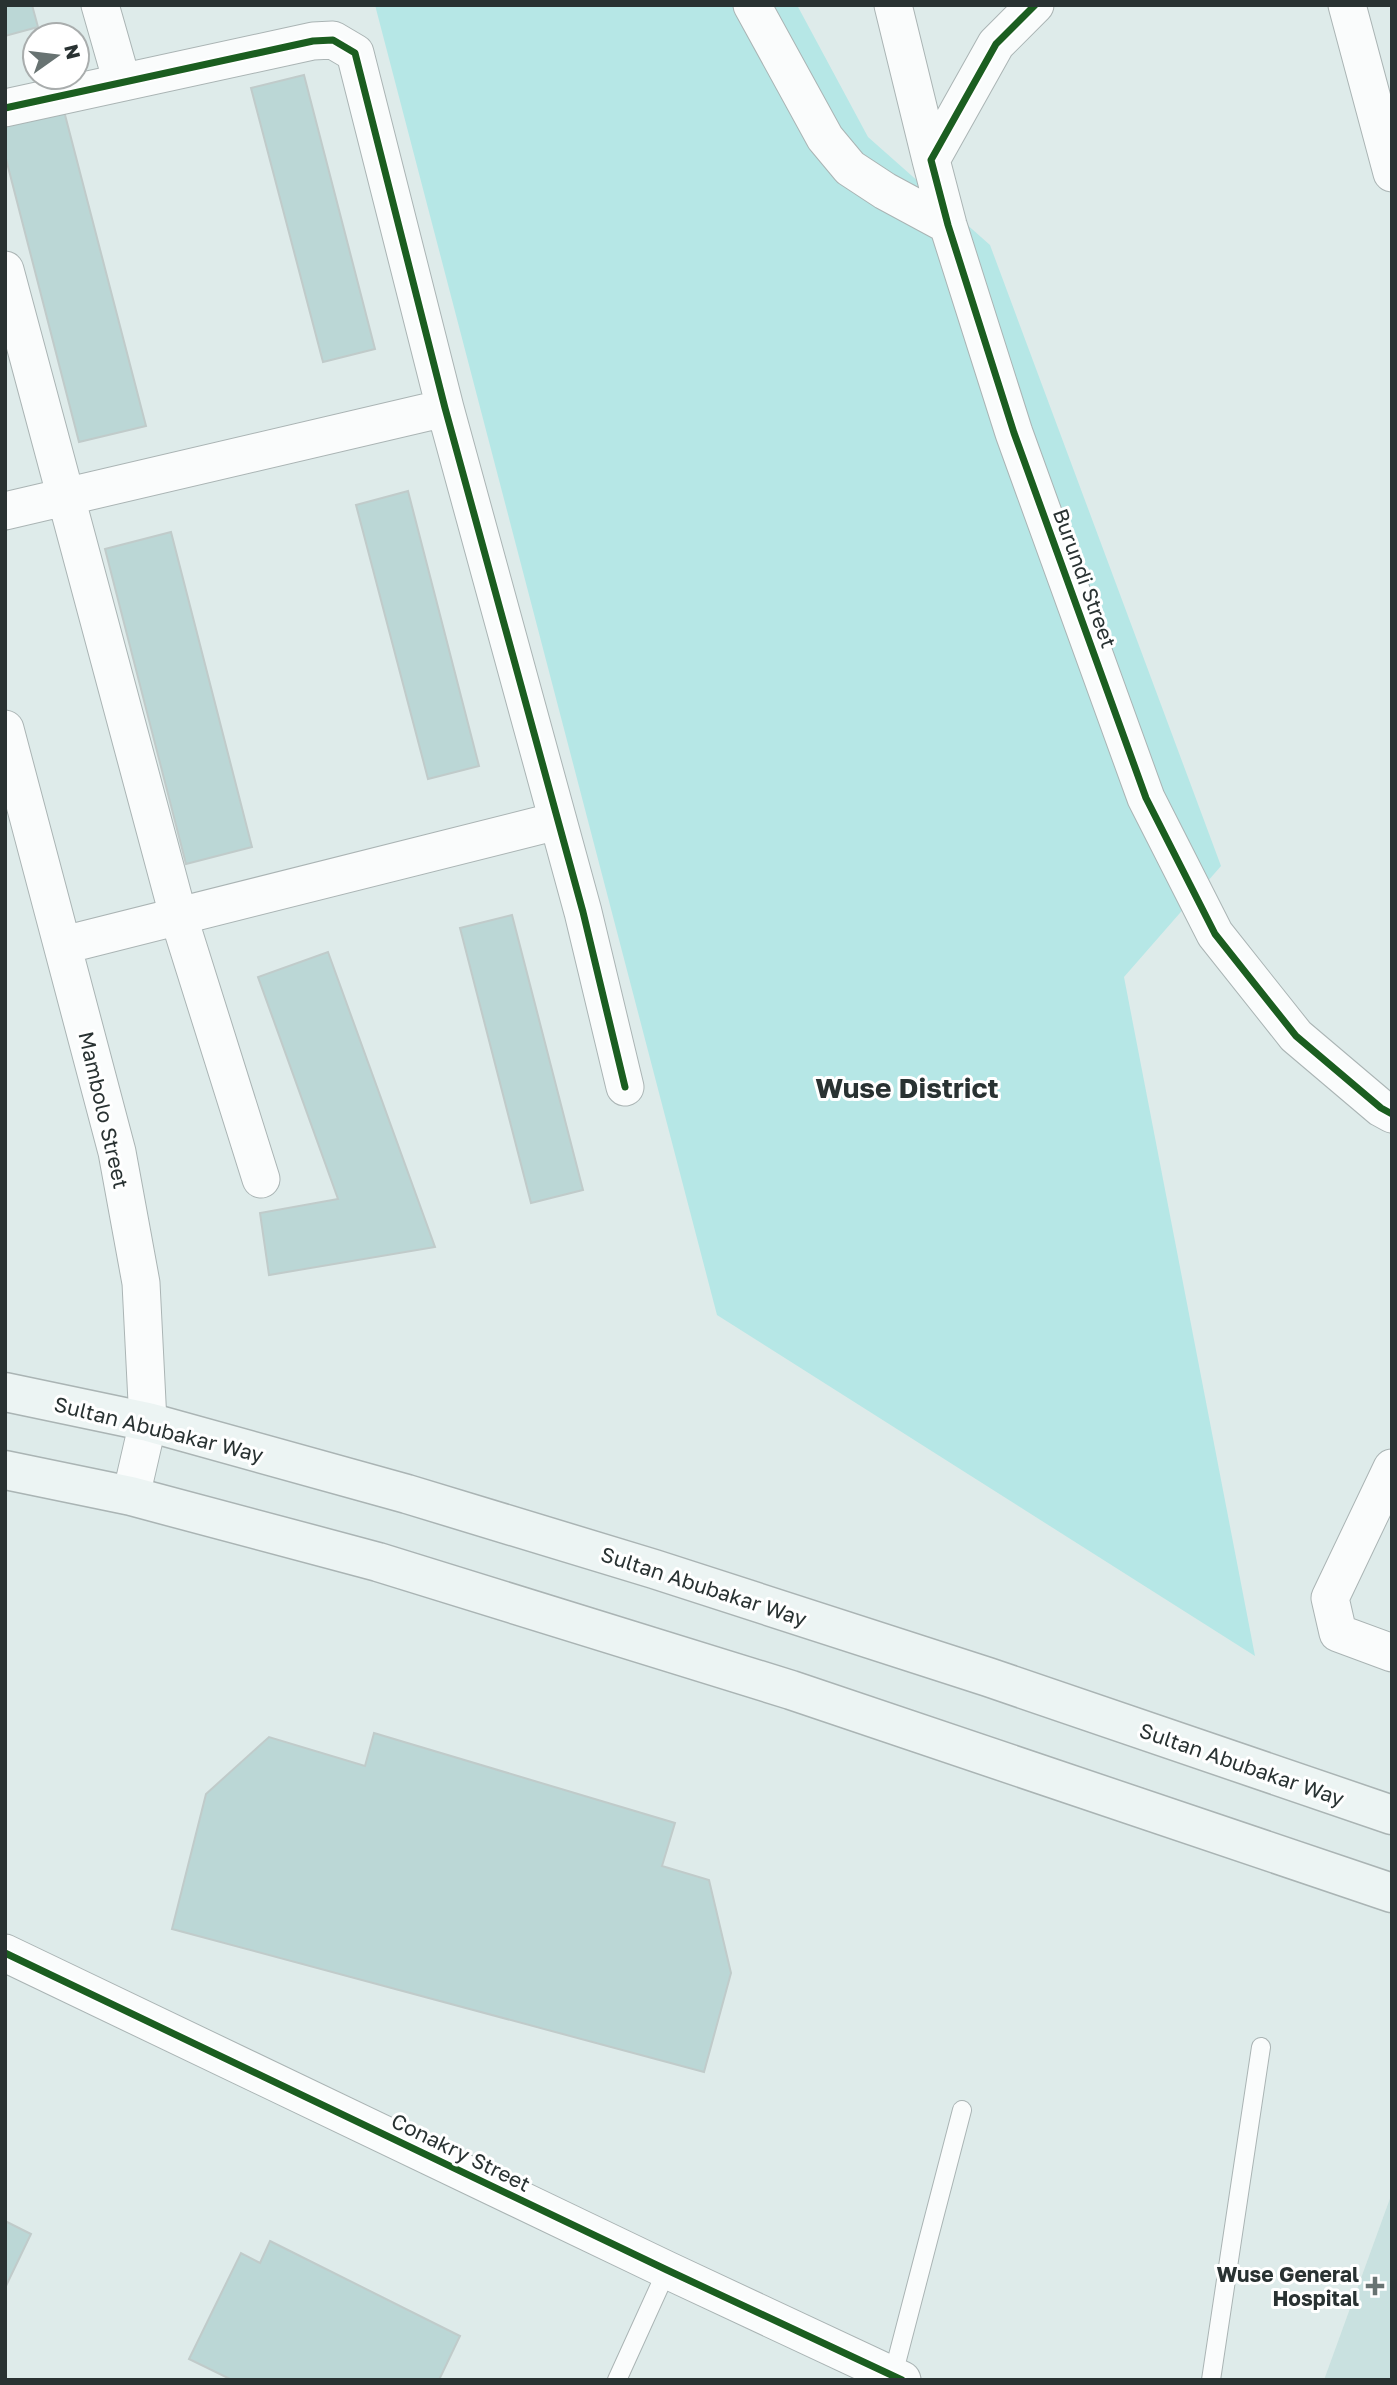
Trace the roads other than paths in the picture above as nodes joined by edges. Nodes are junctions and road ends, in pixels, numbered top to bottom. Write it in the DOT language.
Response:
graph roads {
  1 [pos="100,5"];
  2 [pos="752,5"];
  3 [pos="893,5"];
  4 [pos="1035,5"];
  5 [pos="1347,5"];
  6 [pos="122,82"];
  7 [pos="5,108"];
  8 [pos="931,160"];
  9 [pos="1392,173"];
  10 [pos="948,225"];
  11 [pos="5,270"];
  12 [pos="445,408"];
  13 [pos="67,496"];
  14 [pos="5,511"];
  15 [pos="6,735"];
  16 [pos="557,821"];
  17 [pos="178,915"];
  18 [pos="64,945"];
  19 [pos="625,1087"];
  20 [pos="1392,1114"];
  21 [pos="261,1179"];
  22 [pos="5,1392"];
  23 [pos="148,1422"];
  24 [pos="1392,1468"];
  25 [pos="5,1470"];
  26 [pos="131,1496"];
  27 [pos="1392,1653"];
  28 [pos="1392,1815"];
  29 [pos="1392,1893"];
  30 [pos="5,1953"];
  31 [pos="1261,2047"];
  32 [pos="962,2110"];
  33 [pos="667,2270"];
  34 [pos="898,2378"];
  35 [pos="617,2380"];
  36 [pos="1211,2380"];
  1 -- 6 [label="street"];
  2 -- 10 [label="street"];
  3 -- 8 [label="street, Burundi Street"];
  4 -- 8 [label="street"];
  5 -- 9 [label="street"];
  6 -- 7 [label="street"];
  6 -- 12 [label="street"];
  8 -- 10 [label="street, Burundi Street"];
  10 -- 20 [label="street, Burundi Street"];
  11 -- 13 [label="street"];
  12 -- 13 [label="street"];
  12 -- 16 [label="street"];
  13 -- 14 [label="street"];
  13 -- 17 [label="street"];
  15 -- 18 [label="street, Mambolo Street"];
  16 -- 17 [label="street"];
  16 -- 19 [label="street"];
  17 -- 18 [label="street"];
  17 -- 21 [label="street"];
  18 -- 23 [label="street, Mambolo Street"];
  22 -- 23 [label="main road, Sultan Abubakar Way"];
  23 -- 26 [label="street, Mambolo Street"];
  23 -- 28 [label="main road, Sultan Abubakar Way"];
  24 -- 27 [label="street"];
  25 -- 26 [label="main road"];
  26 -- 29 [label="main road"];
  30 -- 33 [label="street, Conakry Street"];
  31 -- 36 [label="lane"];
  32 -- 34 [label="lane"];
  33 -- 34 [label="street, Conakry Street"];
  33 -- 35 [label="lane"];
}
